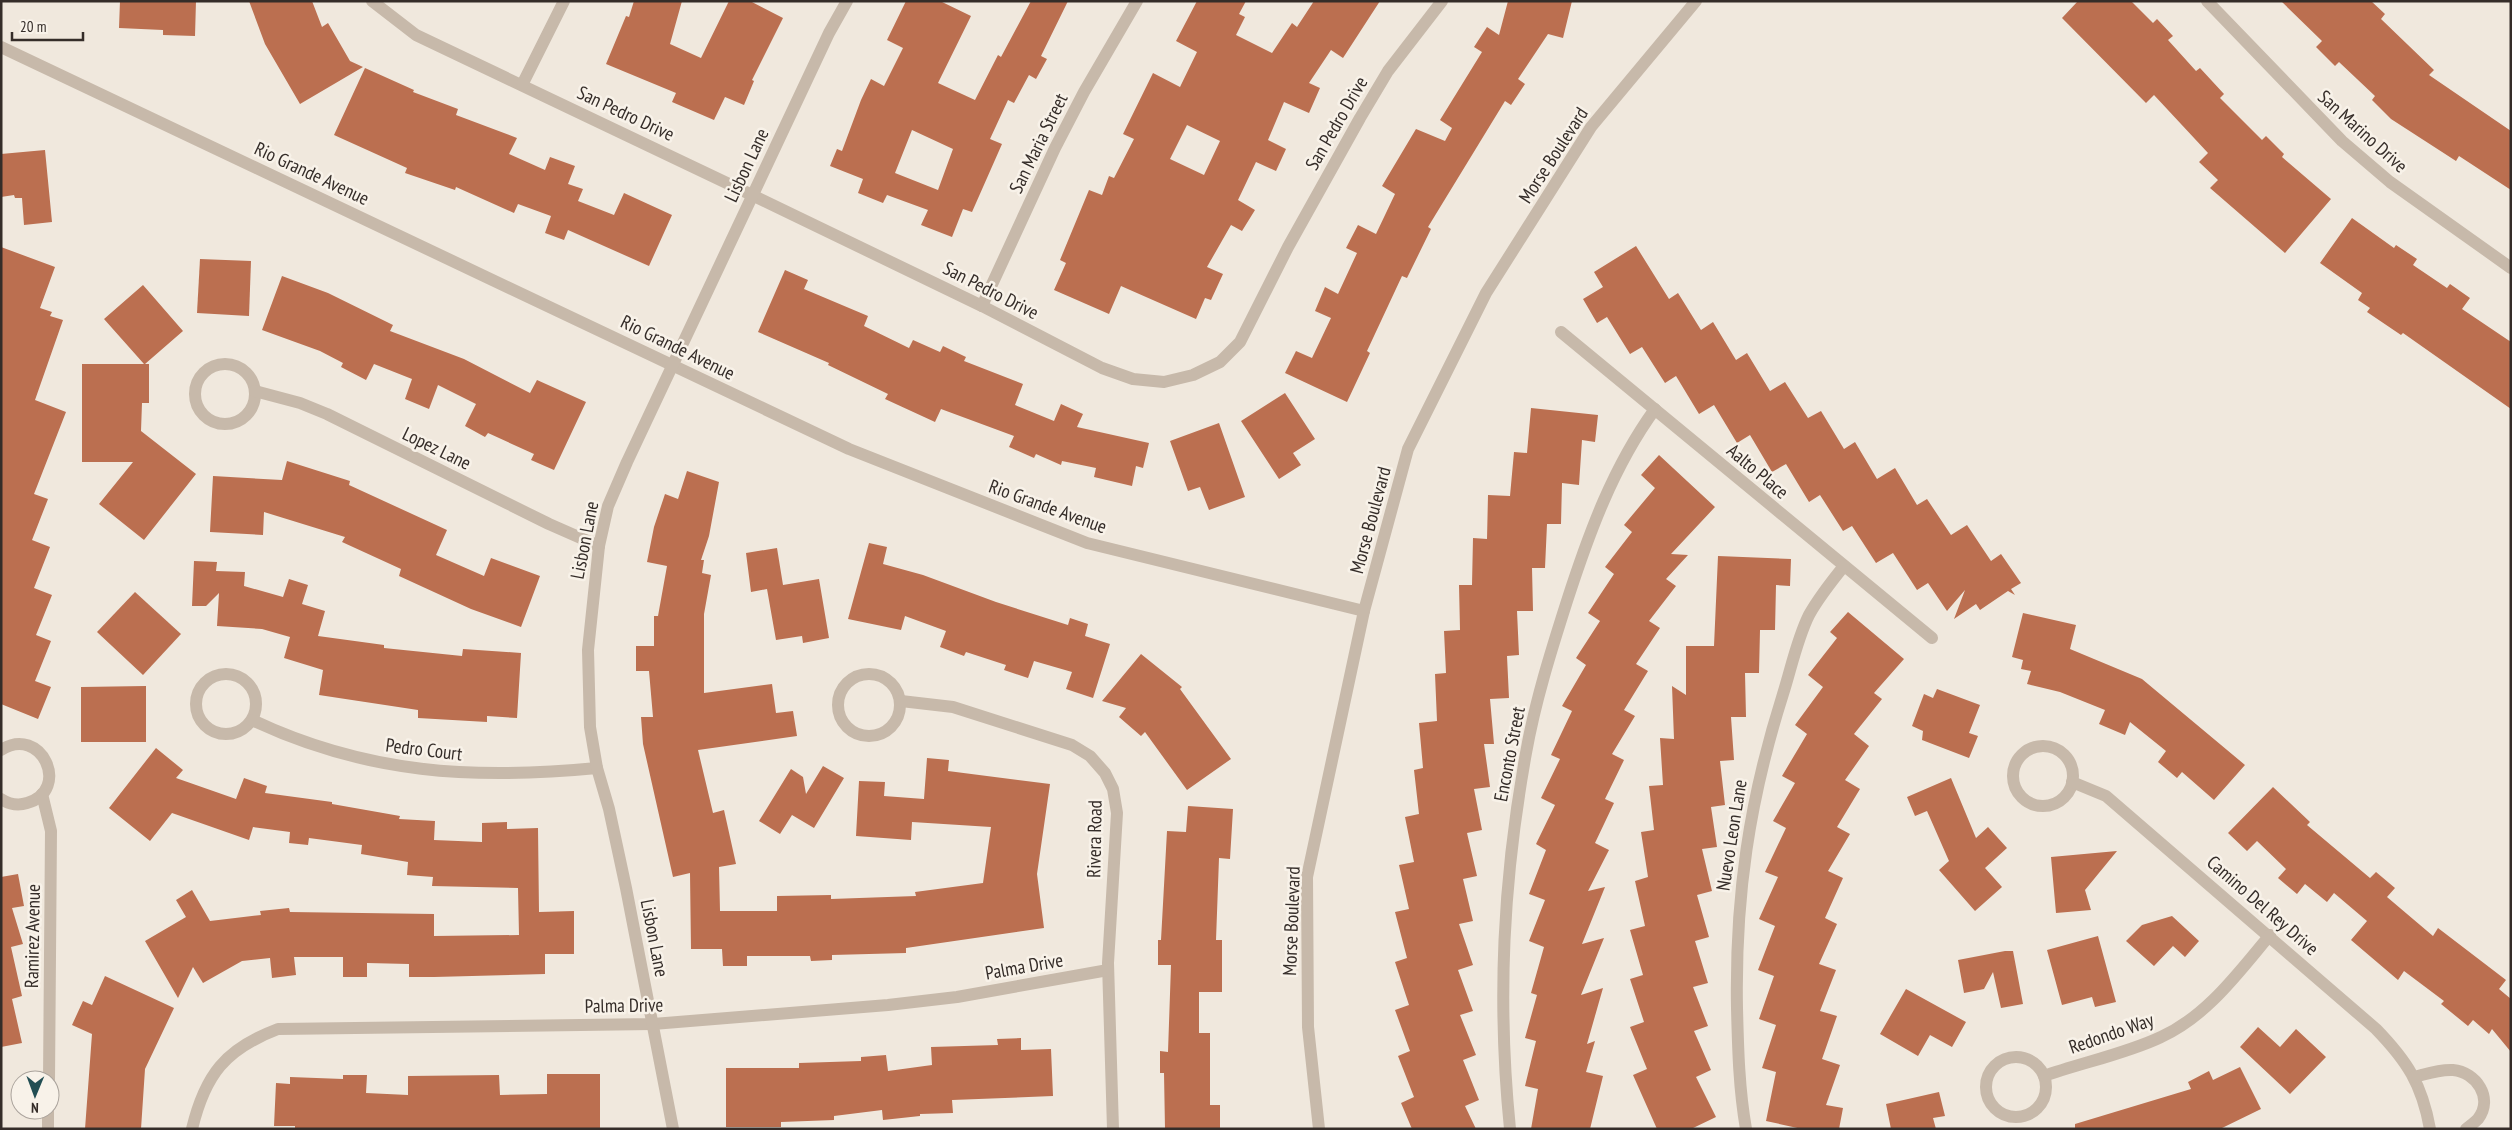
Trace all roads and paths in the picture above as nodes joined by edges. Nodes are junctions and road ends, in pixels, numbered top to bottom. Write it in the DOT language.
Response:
graph roads {
  1 [pos="372,1"];
  2 [pos="564,1"];
  3 [pos="847,1"];
  4 [pos="1137,1"];
  5 [pos="1442,1"];
  6 [pos="1696,1"];
  7 [pos="2208,1"];
  8 [pos="1,47"];
  9 [pos="522,85"];
  10 [pos="752,195"];
  11 [pos="2511,268"];
  12 [pos="982,306"];
  13 [pos="1561,332"];
  14 [pos="674,365"];
  15 [pos="255,391"];
  16 [pos="1655,409"];
  17 [pos="599,546"];
  18 [pos="1844,566"];
  19 [pos="1364,611"];
  20 [pos="1932,638"];
  21 [pos="901,701"];
  22 [pos="252,720"];
  23 [pos="1,750"];
  24 [pos="597,768"];
  25 [pos="2072,782"];
  26 [pos="42,794"];
  27 [pos="1,799"];
  28 [pos="2270,936"];
  29 [pos="1108,970"];
  30 [pos="653,1024"];
  31 [pos="49,1070"];
  32 [pos="2044,1076"];
  33 [pos="2414,1076"];
  34 [pos="192,1129"];
  35 [pos="673,1129"];
  36 [pos="1113,1129"];
  37 [pos="1319,1129"];
  38 [pos="1510,1129"];
  39 [pos="1746,1129"];
  40 [pos="2430,1129"];
  41 [pos="2466,1129"];
  1 -- 9 [label="street, San Pedro Drive"];
  2 -- 9 [label="street"];
  3 -- 10 [label="street, Lisbon Lane"];
  4 -- 12 [label="street, San Maria Street"];
  5 -- 12 [label="street, San Pedro Drive"];
  6 -- 19 [label="street, Morse Boulevard"];
  7 -- 11 [label="street, San Marino Drive"];
  8 -- 14 [label="street, Rio Grande Avenue"];
  9 -- 10 [label="street, San Pedro Drive"];
  10 -- 12 [label="street, San Pedro Drive"];
  10 -- 14 [label="street, Lisbon Lane"];
  13 -- 16 [label="street, Aalto Place"];
  14 -- 17 [label="street, Lisbon Lane"];
  14 -- 19 [label="street, Rio Grande Avenue"];
  15 -- 15 [label="street"];
  15 -- 17 [label="street, Lopez Lane"];
  16 -- 18 [label="street, Aalto Place"];
  16 -- 38 [label="street, Enconto Street"];
  17 -- 24 [label="street, Lisbon Lane"];
  18 -- 20 [label="street, Aalto Place"];
  18 -- 39 [label="street, Nuevo Leon Lane"];
  19 -- 37 [label="street, Morse Boulevard"];
  21 -- 21 [label="street"];
  21 -- 29 [label="street, Rivera Road"];
  22 -- 22 [label="street"];
  22 -- 24 [label="street, Pedro Court"];
  23 -- 26 [label="street, Ramirez Avenue"];
  24 -- 30 [label="street, Lisbon Lane"];
  25 -- 25 [label="street"];
  25 -- 28 [label="street, Camino Del Rey Drive"];
  26 -- 27 [label="street"];
  26 -- 31 [label="street, Ramirez Avenue"];
  28 -- 32 [label="street, Redondo Way"];
  28 -- 33 [label="street, Camino Del Rey Drive"];
  29 -- 30 [label="street, Palma Drive"];
  29 -- 36 [label="street, Rivera Road"];
  30 -- 34 [label="street, Palma Drive"];
  30 -- 35 [label="street, Lisbon Lane"];
  32 -- 32 [label="street"];
  33 -- 40 [label="street, Camino Del Rey Drive"];
  33 -- 41 [label="street"];
}
